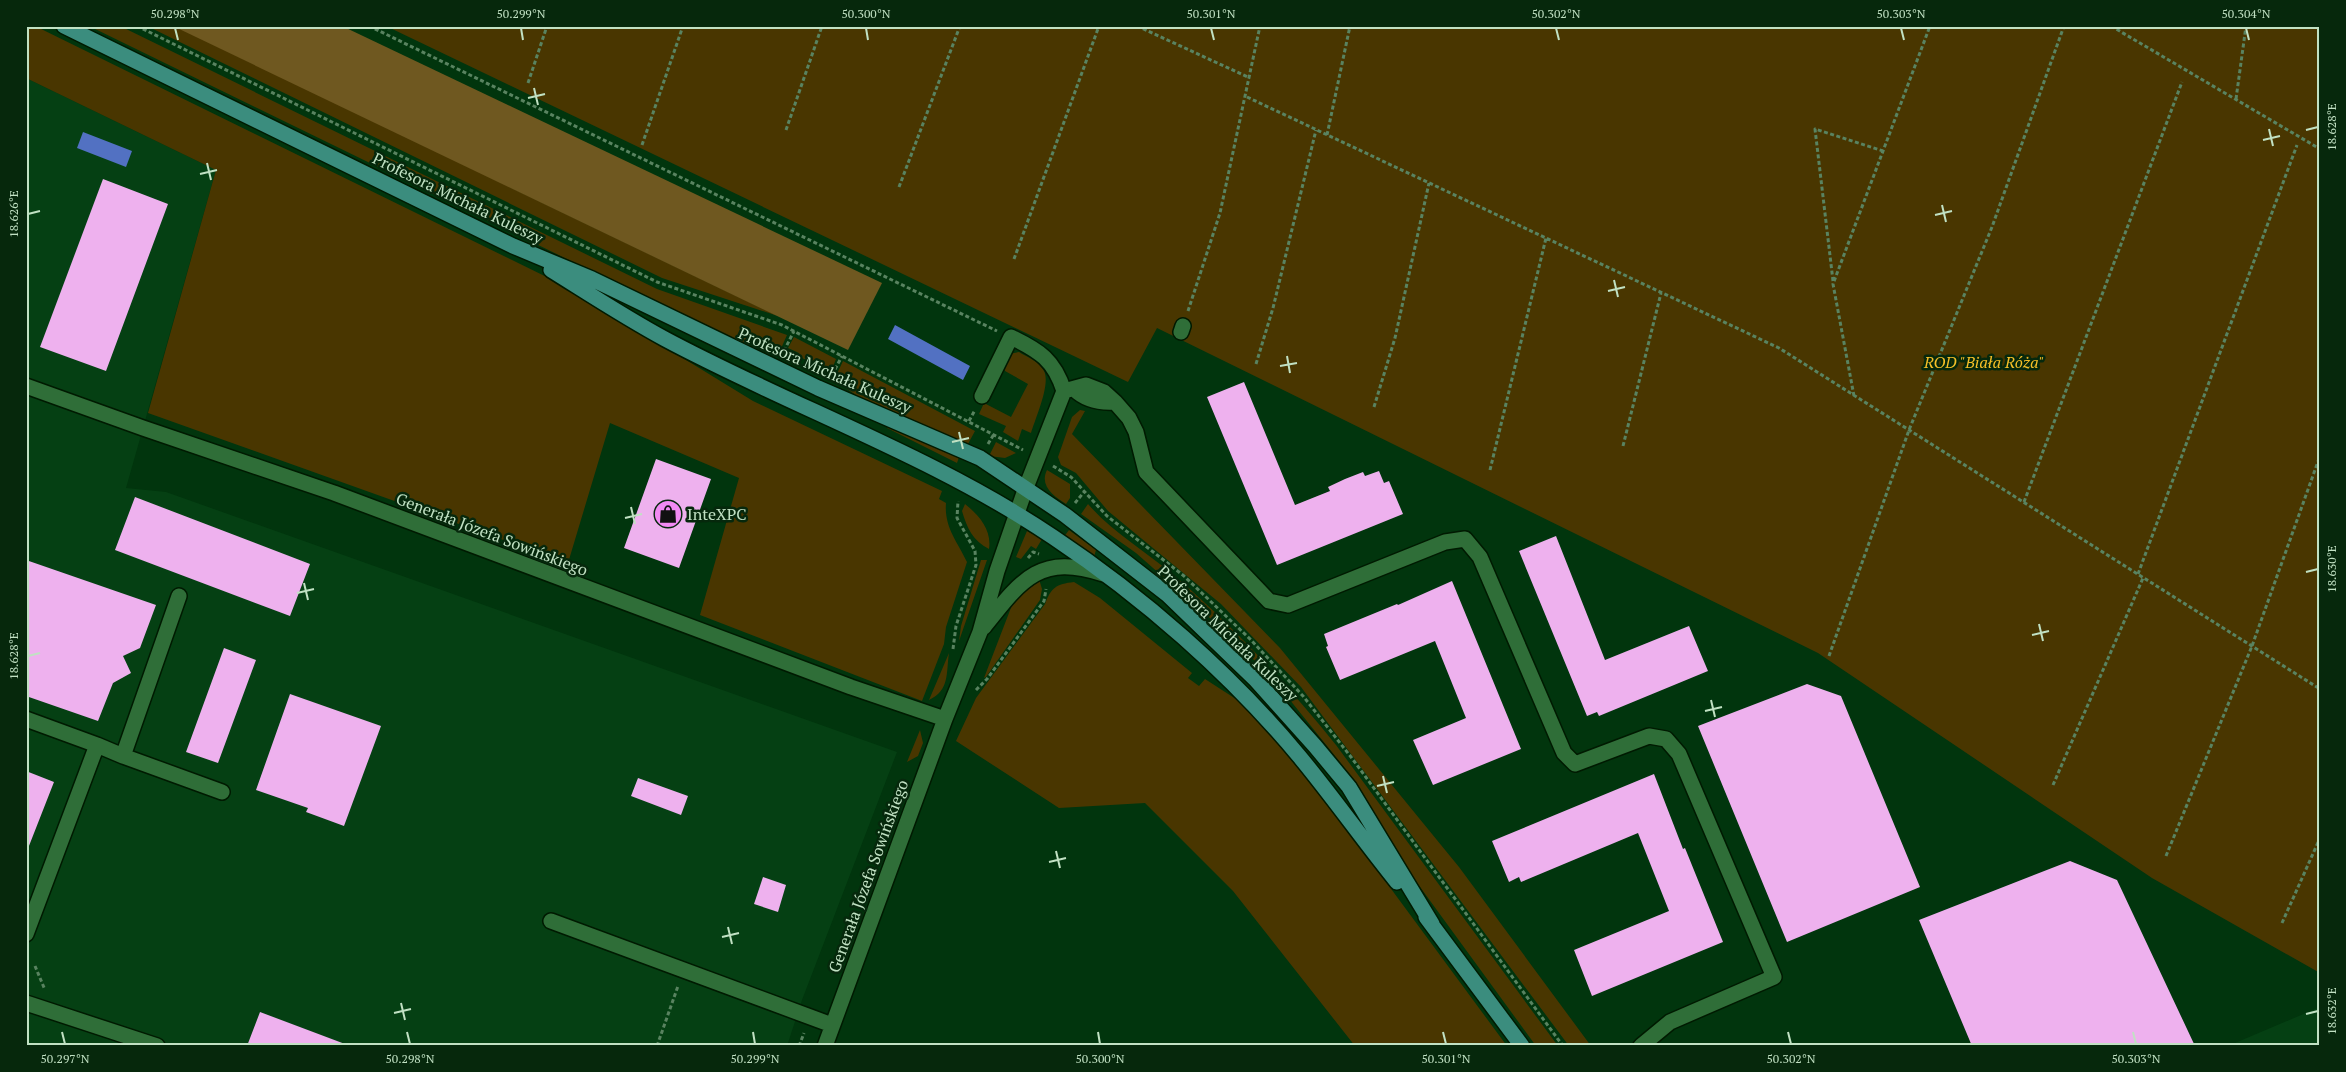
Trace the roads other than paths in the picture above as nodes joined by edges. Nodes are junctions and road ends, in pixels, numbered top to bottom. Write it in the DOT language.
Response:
graph roads {
  1 [pos="64,26"];
  2 [pos="513,246"];
  3 [pos="26,386"];
  4 [pos="1069,390"];
  5 [pos="982,396"];
  6 [pos="1025,490"];
  7 [pos="1016,515"];
  8 [pos="1108,575"];
  9 [pos="179,596"];
  10 [pos="980,632"];
  11 [pos="26,719"];
  12 [pos="945,719"];
  13 [pos="97,745"];
  14 [pos="123,756"];
  15 [pos="222,792"];
  16 [pos="551,921"];
  17 [pos="1432,924"];
  18 [pos="26,934"];
  19 [pos="26,1003"];
  20 [pos="832,1025"];
  21 [pos="157,1046"];
  22 [pos="825,1046"];
  23 [pos="1522,1046"];
  24 [pos="1641,1046"];
  1 -- 2 [label="main road, Profesora Michała Kuleszy"];
  2 -- 6 [label="main road, Profesora Michała Kuleszy"];
  2 -- 7 [label="main road, Profesora Michała Kuleszy"];
  3 -- 12 [label="street, Generała Józefa Sowińskiego"];
  4 -- 5 [label="street"];
  4 -- 6 [label="street, Generała Józefa Sowińskiego"];
  4 -- 24 [label="street"];
  6 -- 7 [label="street, Generała Józefa Sowińskiego"];
  6 -- 17 [label="main road, Profesora Michała Kuleszy"];
  7 -- 8 [label="main road, Profesora Michała Kuleszy"];
  7 -- 10 [label="street, Generała Józefa Sowińskiego"];
  8 -- 10 [label="street"];
  8 -- 17 [label="main road, Profesora Michała Kuleszy"];
  9 -- 14 [label="street"];
  10 -- 12 [label="street, Generała Józefa Sowińskiego"];
  11 -- 13 [label="street"];
  12 -- 20 [label="street, Generała Józefa Sowińskiego"];
  13 -- 14 [label="street"];
  13 -- 18 [label="street"];
  14 -- 15 [label="street"];
  16 -- 20 [label="street"];
  17 -- 23 [label="main road, Profesora Michała Kuleszy"];
  19 -- 21 [label="street"];
  20 -- 22 [label="street, Generała Józefa Sowińskiego"];
}
